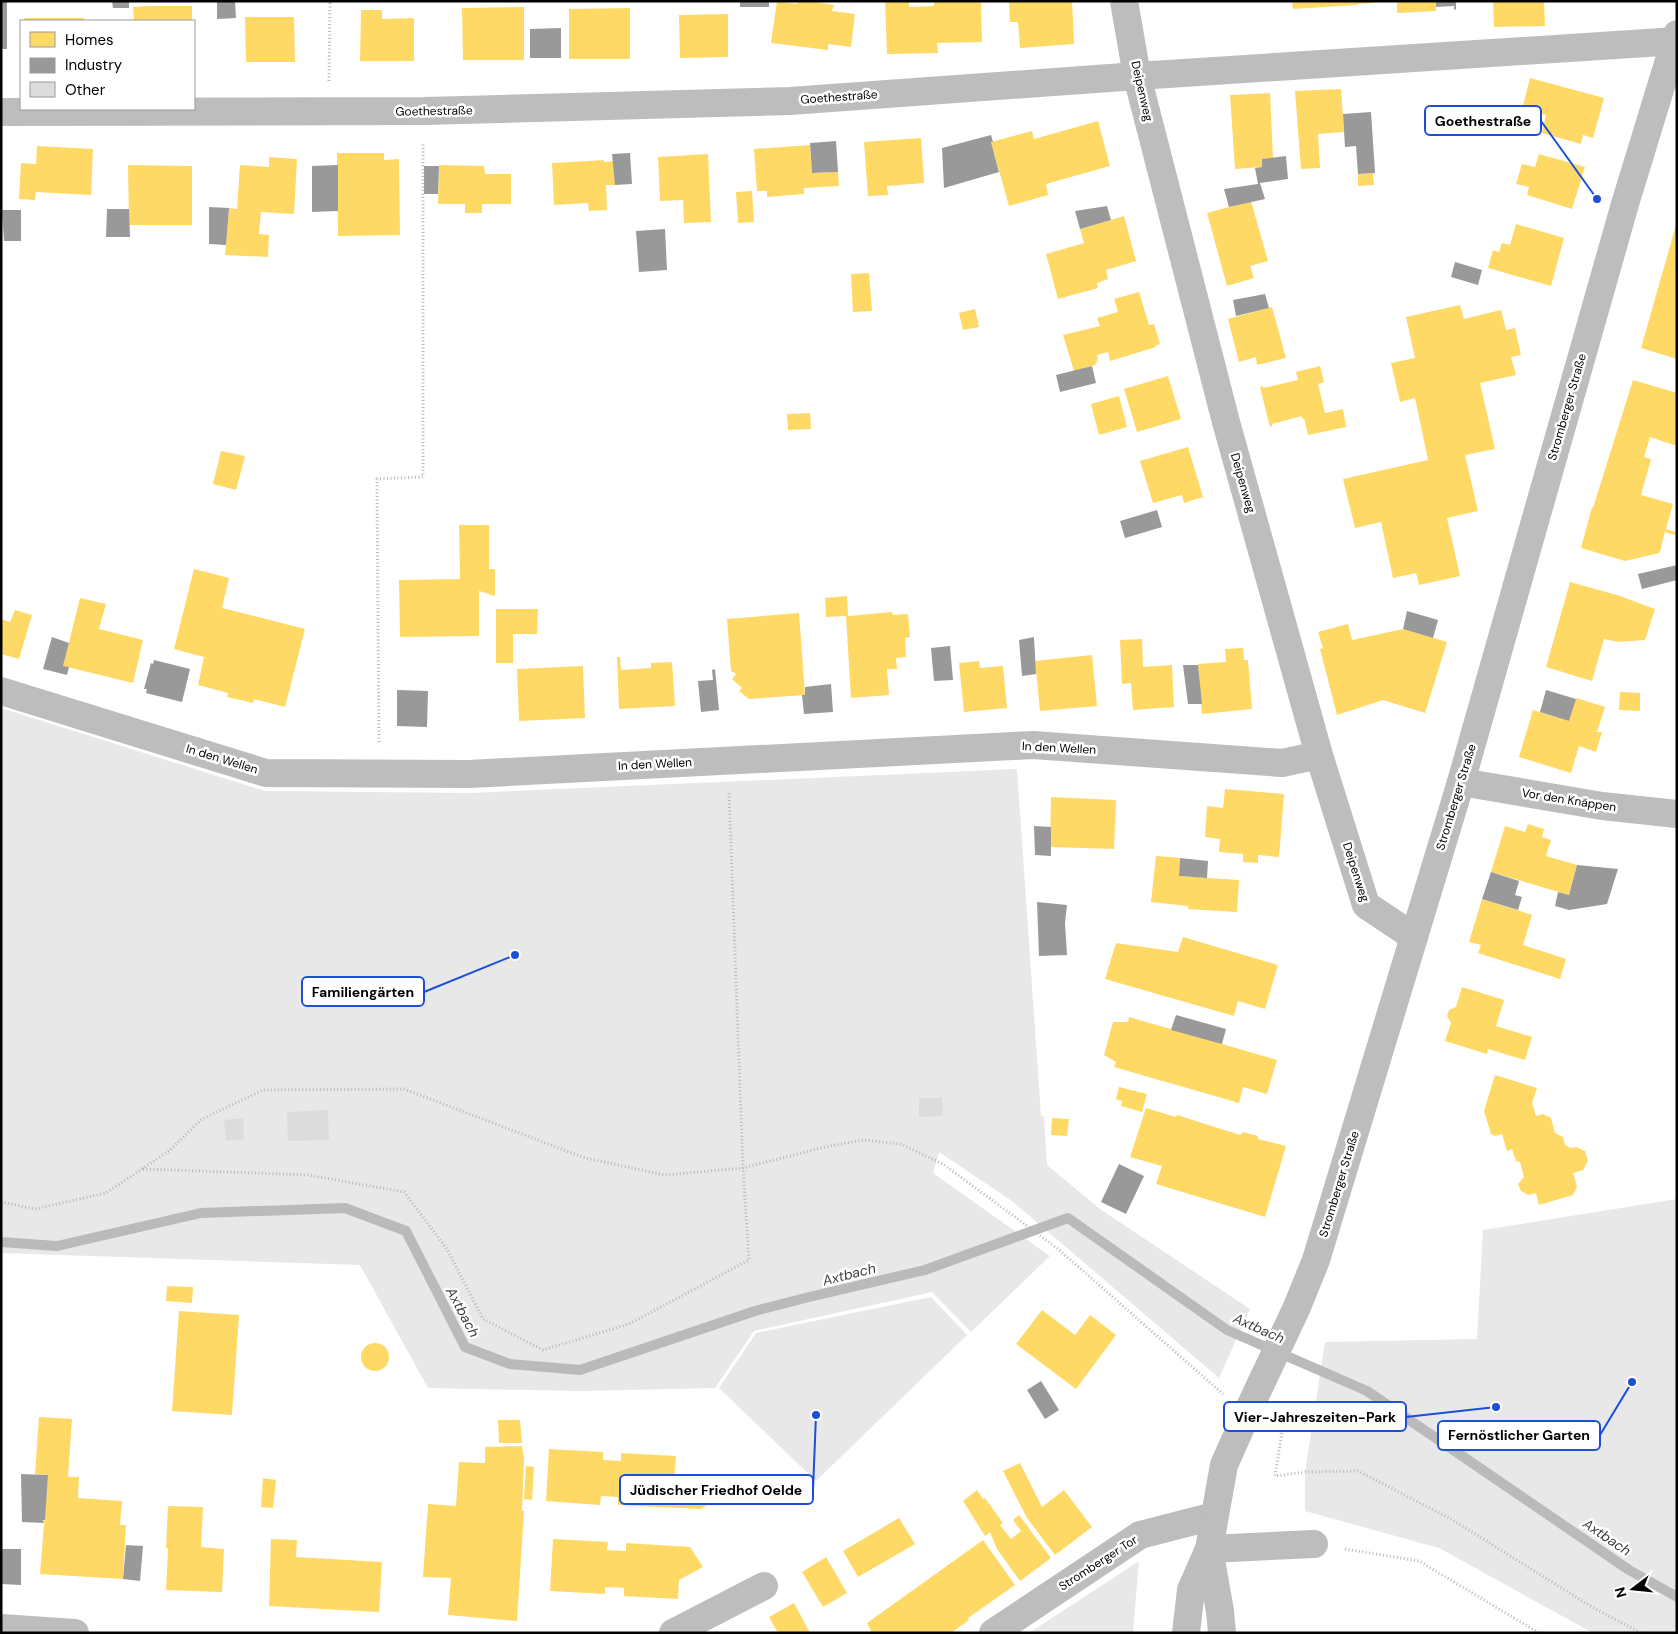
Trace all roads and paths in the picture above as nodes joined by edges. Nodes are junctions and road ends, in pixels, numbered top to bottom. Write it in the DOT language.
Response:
graph roads {
  1 [pos="330,1"];
  2 [pos="1124,1"];
  3 [pos="1676,39"];
  4 [pos="1137,76"];
  5 [pos="424,111"];
  6 [pos="1,112"];
  7 [pos="330,112"];
  8 [pos="1,691"];
  9 [pos="1319,755"];
  10 [pos="728,760"];
  11 [pos="379,774"];
  12 [pos="1461,782"];
  13 [pos="1677,814"];
  14 [pos="1414,937"];
  15 [pos="743,1168"];
  16 [pos="142,1169"];
  17 [pos="1,1202"];
  18 [pos="1248,1411"];
  19 [pos="1214,1516"];
  20 [pos="1314,1544"];
  21 [pos="1209,1549"];
  22 [pos="764,1586"];
  23 [pos="1,1628"];
  24 [pos="76,1633"];
  25 [pos="673,1633"];
  26 [pos="993,1633"];
  27 [pos="1186,1633"];
  28 [pos="1222,1633"];
  29 [pos="1539,1633"];
  30 [pos="1641,1633"];
  1 -- 7 [label="path"];
  2 -- 4 [label="street, Deipenweg"];
  3 -- 4 [label="street, Goethestraße"];
  3 -- 12 [label="street, Stromberger Straße"];
  4 -- 5 [label="street, Goethestraße"];
  4 -- 9 [label="street, Deipenweg"];
  5 -- 7 [label="street, Goethestraße"];
  5 -- 11 [label="path"];
  6 -- 7 [label="street, Goethestraße"];
  8 -- 11 [label="street, In den Wellen"];
  9 -- 10 [label="street, In den Wellen"];
  9 -- 14 [label="street, Deipenweg"];
  10 -- 11 [label="street, In den Wellen"];
  10 -- 15 [label="path"];
  12 -- 13 [label="street, Vor den Knäppen"];
  12 -- 14 [label="street, Stromberger Straße"];
  14 -- 18 [label="street, Stromberger Straße"];
  15 -- 16 [label="path"];
  15 -- 16 [label="path"];
  15 -- 18 [label="path"];
  16 -- 17 [label="path"];
  18 -- 19 [label="street, Stromberger Straße"];
  18 -- 30 [label="path"];
  19 -- 21 [label="street, Stromberger Straße"];
  19 -- 26 [label="street, Stromberger Tor"];
  20 -- 21 [label="street"];
  20 -- 29 [label="path"];
  21 -- 27 [label="street, Stromberger Straße"];
  21 -- 28 [label="street, Stromberger Straße"];
  22 -- 25 [label="street"];
  23 -- 24 [label="street"];
}
